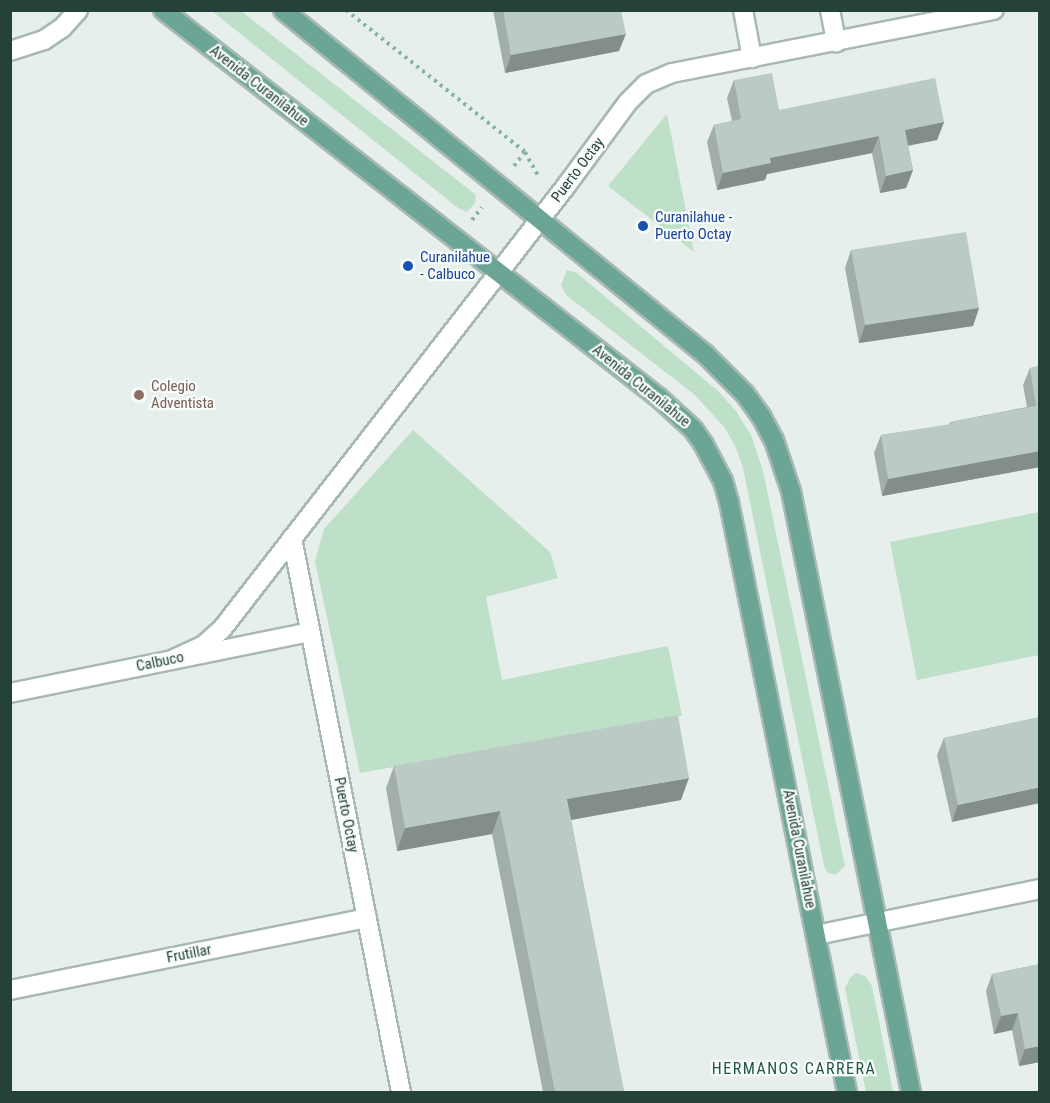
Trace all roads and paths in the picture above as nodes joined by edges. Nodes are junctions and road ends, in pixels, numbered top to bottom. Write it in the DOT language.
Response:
graph roads {
  1 [pos="78,10"];
  2 [pos="163,10"];
  3 [pos="283,10"];
  4 [pos="346,10"];
  5 [pos="743,10"];
  6 [pos="830,10"];
  7 [pos="994,10"];
  8 [pos="836,42"];
  9 [pos="10,51"];
  10 [pos="752,58"];
  11 [pos="525,152"];
  12 [pos="540,218"];
  13 [pos="498,273"];
  14 [pos="292,538"];
  15 [pos="310,632"];
  16 [pos="174,659"];
  17 [pos="10,693"];
  18 [pos="1040,889"];
  19 [pos="367,918"];
  20 [pos="877,923"];
  21 [pos="816,936"];
  22 [pos="10,990"];
  23 [pos="401,1092"];
  24 [pos="847,1092"];
  25 [pos="911,1092"];
  1 -- 9 [label="street"];
  2 -- 13 [label="main road, Avenida Curanilahue"];
  3 -- 12 [label="main road"];
  4 -- 11 [label="path"];
  5 -- 10 [label="street"];
  6 -- 8 [label="street"];
  7 -- 8 [label="street, Puerto Octay"];
  8 -- 10 [label="street, Puerto Octay"];
  10 -- 12 [label="street, Puerto Octay"];
  12 -- 13 [label="street, Puerto Octay"];
  12 -- 20 [label="main road"];
  13 -- 14 [label="street, Puerto Octay"];
  13 -- 21 [label="main road, Avenida Curanilahue"];
  14 -- 15 [label="street, Puerto Octay"];
  14 -- 16 [label="street, Puerto Octay"];
  15 -- 16 [label="street, Calbuco"];
  15 -- 19 [label="street, Puerto Octay"];
  16 -- 17 [label="street, Calbuco"];
  18 -- 20 [label="street"];
  19 -- 22 [label="street, Frutillar"];
  19 -- 23 [label="street, Puerto Octay"];
  20 -- 21 [label="street"];
  20 -- 25 [label="main road"];
  21 -- 24 [label="main road, Avenida Curanilahue"];
}
